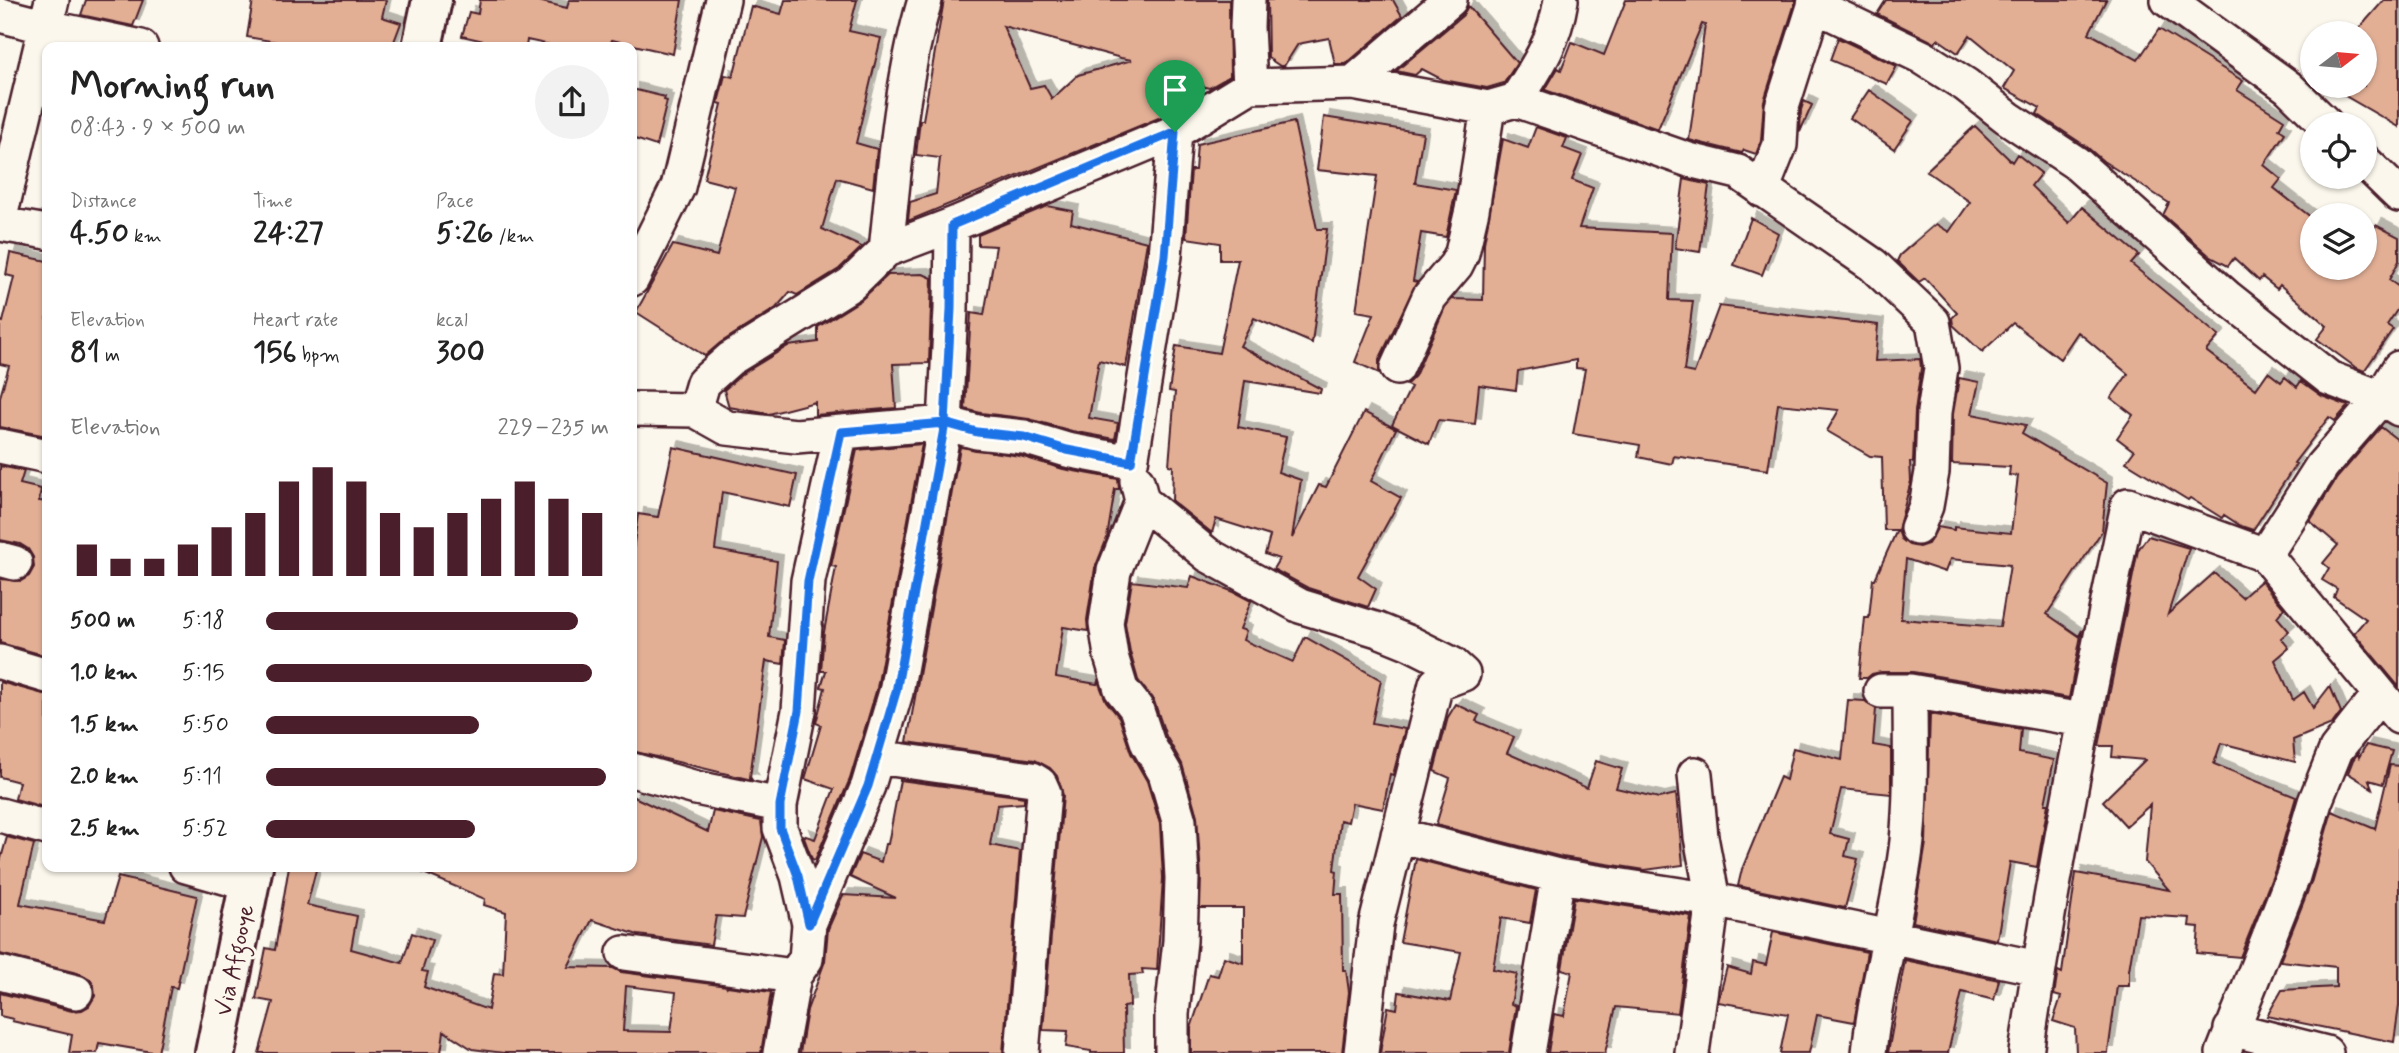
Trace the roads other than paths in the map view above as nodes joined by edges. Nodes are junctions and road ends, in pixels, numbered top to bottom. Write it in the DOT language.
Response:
graph roads {
  1 [pos="432,0"];
  2 [pos="723,0"];
  3 [pos="925,0"];
  4 [pos="1248,0"];
  5 [pos="1450,0"];
  6 [pos="1561,0"];
  7 [pos="2168,0"];
  8 [pos="1815,3"];
  9 [pos="49,14"];
  10 [pos="0,15"];
  11 [pos="42,42"];
  12 [pos="127,42"];
  13 [pos="423,42"];
  14 [pos="42,43"];
  15 [pos="1353,83"];
  16 [pos="1250,86"];
  17 [pos="1502,104"];
  18 [pos="2313,112"];
  19 [pos="1175,132"];
  20 [pos="2377,174"];
  21 [pos="1762,190"];
  22 [pos="2399,195"];
  23 [pos="0,217"];
  24 [pos="0,224"];
  25 [pos="952,225"];
  26 [pos="42,231"];
  27 [pos="886,250"];
  28 [pos="637,269"];
  29 [pos="1397,368"];
  30 [pos="2399,369"];
  31 [pos="2390,404"];
  32 [pos="637,409"];
  33 [pos="695,410"];
  34 [pos="945,423"];
  35 [pos="841,432"];
  36 [pos="0,446"];
  37 [pos="42,455"];
  38 [pos="1131,462"];
  39 [pos="1142,501"];
  40 [pos="1917,528"];
  41 [pos="2265,555"];
  42 [pos="0,662"];
  43 [pos="42,675"];
  44 [pos="2390,705"];
  45 [pos="2083,720"];
  46 [pos="877,757"];
  47 [pos="637,771"];
  48 [pos="1695,774"];
  49 [pos="780,805"];
  50 [pos="0,815"];
  51 [pos="42,827"];
  52 [pos="1398,835"];
  53 [pos="229,872"];
  54 [pos="251,875"];
  55 [pos="1558,876"];
  56 [pos="1713,900"];
  57 [pos="809,924"];
  58 [pos="1889,935"];
  59 [pos="624,953"];
  60 [pos="2038,968"];
  61 [pos="0,973"];
  62 [pos="794,976"];
  63 [pos="76,992"];
  64 [pos="2227,1041"];
  65 [pos="215,1053"];
  66 [pos="780,1053"];
  67 [pos="1022,1053"];
  68 [pos="1172,1053"];
  69 [pos="1362,1053"];
  70 [pos="1528,1053"];
  71 [pos="1692,1053"];
  72 [pos="1869,1053"];
  73 [pos="2026,1053"];
  74 [pos="2326,1053"];
  1 -- 13 [label="main road"];
  2 -- 28 [label="street"];
  3 -- 27 [label="street"];
  4 -- 16 [label="street"];
  5 -- 15 [label="street"];
  6 -- 17 [label="street"];
  7 -- 18 [label="street"];
  8 -- 21 [label="street"];
  8 -- 31 [label="street"];
  9 -- 10 [label="street"];
  9 -- 11 [label="street"];
  9 -- 12 [label="street"];
  14 -- 23 [label="street"];
  15 -- 16 [label="street"];
  15 -- 17 [label="street"];
  16 -- 19 [label="street"];
  17 -- 21 [label="street"];
  17 -- 29 [label="street"];
  19 -- 25 [label="street"];
  19 -- 38 [label="street"];
  20 -- 22 [label="street"];
  21 -- 40 [label="street"];
  24 -- 26 [label="street"];
  25 -- 27 [label="street"];
  25 -- 34 [label="street"];
  27 -- 33 [label="street"];
  30 -- 31 [label="street"];
  31 -- 41 [label="street"];
  32 -- 33 [label="street"];
  33 -- 35 [label="street"];
  34 -- 35 [label="street"];
  34 -- 38 [label="street"];
  34 -- 46 [label="street"];
  35 -- 49 [label="street"];
  36 -- 37 [label="street"];
  38 -- 39 [label="street"];
  39 -- 52 [label="street"];
  39 -- 68 [label="street"];
  41 -- 44 [label="street"];
  41 -- 45 [label="street"];
  42 -- 43 [label="street"];
  44 -- 64 [label="street"];
  45 -- 58 [label="street"];
  45 -- 60 [label="street"];
  46 -- 57 [label="street"];
  46 -- 67 [label="street"];
  47 -- 49 [label="street"];
  48 -- 56 [label="street"];
  49 -- 57 [label="street"];
  50 -- 51 [label="street"];
  52 -- 55 [label="street"];
  52 -- 69 [label="street"];
  53 -- 54 [label="street"];
  54 -- 65 [label="main road, Via Afgooye"];
  55 -- 56 [label="street"];
  55 -- 70 [label="street"];
  56 -- 58 [label="street"];
  56 -- 71 [label="street"];
  57 -- 62 [label="street"];
  58 -- 60 [label="street"];
  58 -- 72 [label="street"];
  59 -- 62 [label="street"];
  60 -- 73 [label="street"];
  61 -- 63 [label="street"];
  62 -- 66 [label="street"];
  64 -- 74 [label="street"];
}
